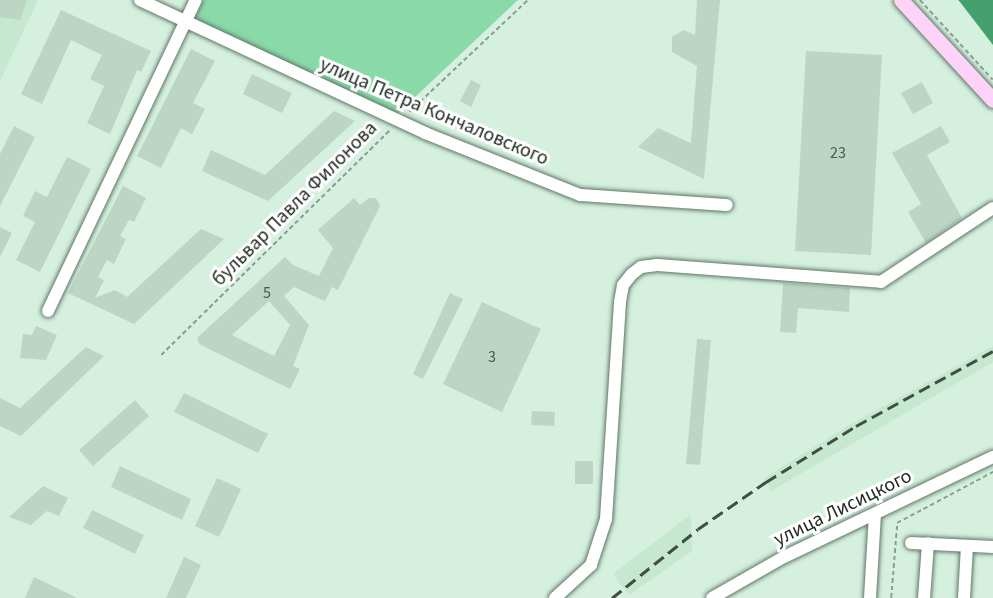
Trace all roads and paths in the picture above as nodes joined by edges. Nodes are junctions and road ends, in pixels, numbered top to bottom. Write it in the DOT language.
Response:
graph roads {
  1 [pos="140,0"];
  2 [pos="196,0"];
  3 [pos="528,0"];
  4 [pos="901,0"];
  5 [pos="920,0"];
  6 [pos="186,23"];
  7 [pos="993,81"];
  8 [pos="993,100"];
  9 [pos="399,121"];
  10 [pos="727,205"];
  11 [pos="993,208"];
  12 [pos="48,311"];
  13 [pos="161,355"];
  14 [pos="993,457"];
  15 [pos="993,472"];
  16 [pos="875,514"];
  17 [pos="911,543"];
  18 [pos="928,543"];
  19 [pos="967,546"];
  20 [pos="993,547"];
  21 [pos="555,598"];
  22 [pos="712,598"];
  23 [pos="870,598"];
  24 [pos="891,598"];
  25 [pos="924,598"];
  26 [pos="964,598"];
  1 -- 6 [label="street, улица Петра Кончаловского"];
  2 -- 6 [label="street"];
  3 -- 9 [label="path, бульвар Павла Филонова"];
  4 -- 8 [label="main road"];
  5 -- 7 [label="path"];
  6 -- 9 [label="street, улица Петра Кончаловского"];
  6 -- 12 [label="street"];
  9 -- 10 [label="street, улица Петра Кончаловского"];
  9 -- 13 [label="path, бульвар Павла Филонова"];
  11 -- 21 [label="street"];
  14 -- 16 [label="street, улица Лисицкого"];
  15 -- 24 [label="path"];
  16 -- 22 [label="street, улица Лисицкого"];
  16 -- 23 [label="street"];
  17 -- 18 [label="street"];
  18 -- 19 [label="street"];
  18 -- 25 [label="street"];
  19 -- 20 [label="street"];
  19 -- 26 [label="street"];
}
